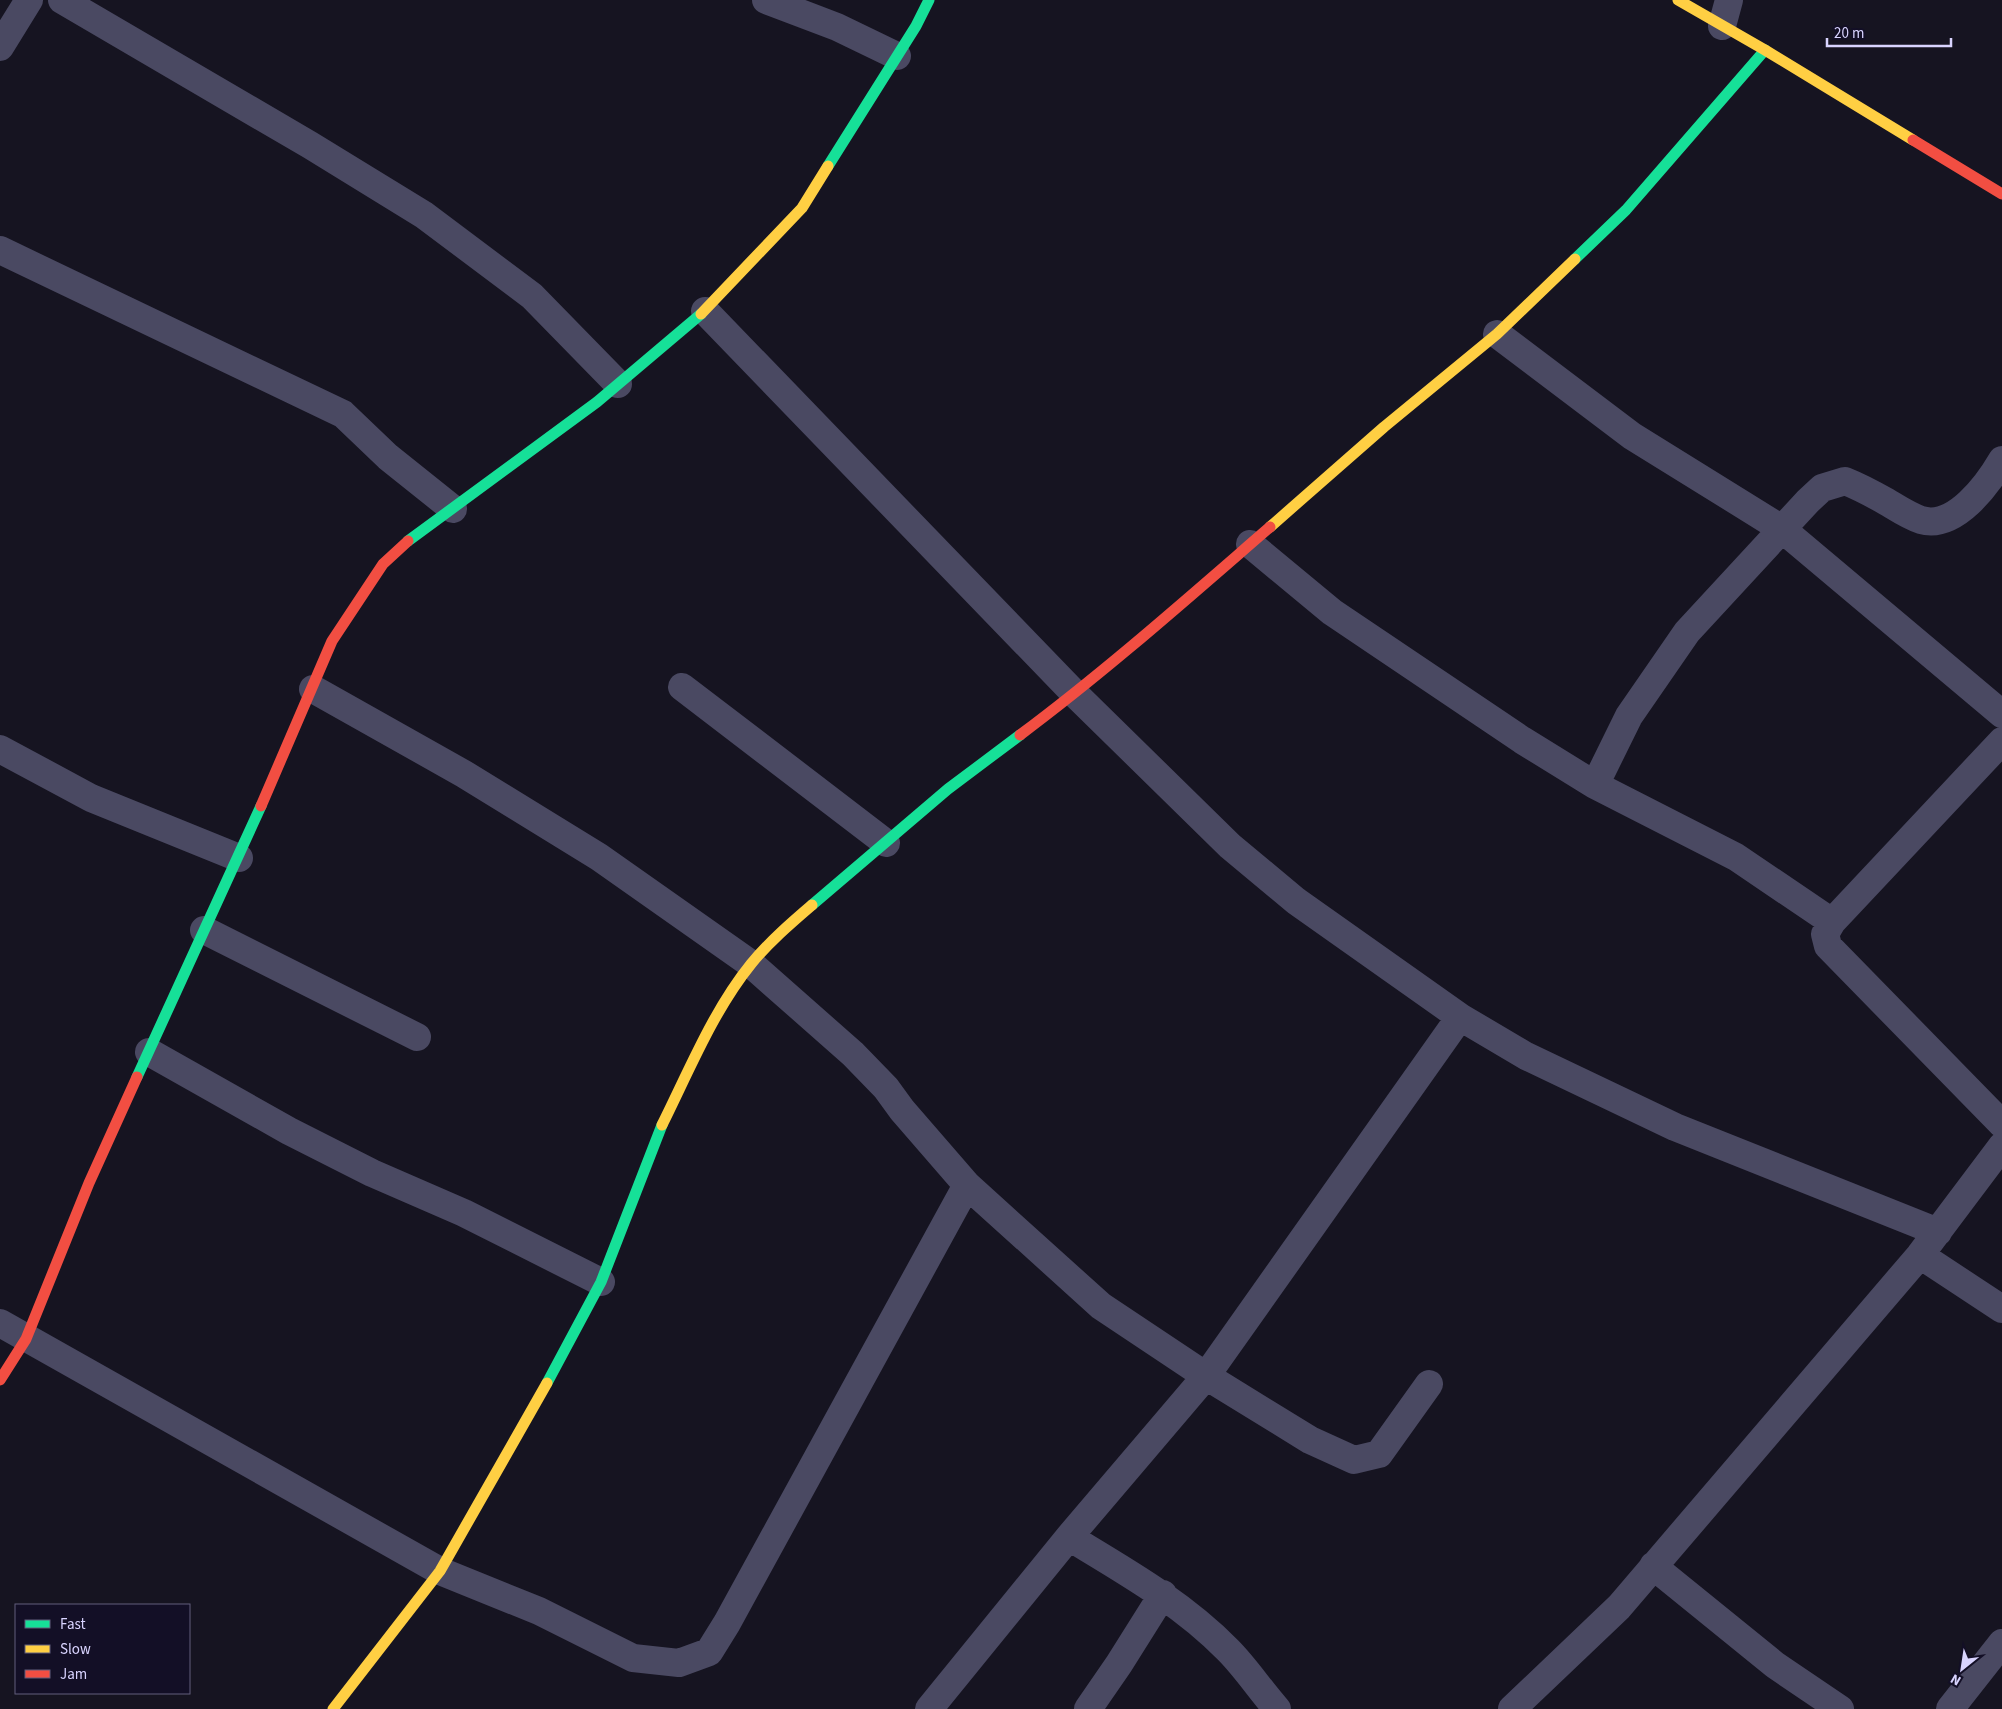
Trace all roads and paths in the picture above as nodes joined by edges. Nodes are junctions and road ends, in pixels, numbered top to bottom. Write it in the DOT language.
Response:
graph roads {
  1 [pos="29,0"];
  2 [pos="62,0"];
  3 [pos="766,0"];
  4 [pos="929,0"];
  5 [pos="1678,0"];
  6 [pos="1729,0"];
  7 [pos="1722,26"];
  8 [pos="0,47"];
  9 [pos="1765,50"];
  10 [pos="897,56"];
  11 [pos="2002,194"];
  12 [pos="0,250"];
  13 [pos="705,311"];
  14 [pos="1497,334"];
  15 [pos="618,384"];
  16 [pos="2002,460"];
  17 [pos="453,508"];
  18 [pos="1782,529"];
  19 [pos="1250,544"];
  20 [pos="682,687"];
  21 [pos="312,689"];
  22 [pos="1075,694"];
  23 [pos="2002,714"];
  24 [pos="2002,741"];
  25 [pos="0,749"];
  26 [pos="1595,785"];
  27 [pos="886,843"];
  28 [pos="239,858"];
  29 [pos="1832,922"];
  30 [pos="204,930"];
  31 [pos="750,964"];
  32 [pos="1460,1017"];
  33 [pos="417,1037"];
  34 [pos="149,1052"];
  35 [pos="2002,1124"];
  36 [pos="2002,1146"];
  37 [pos="967,1185"];
  38 [pos="1938,1232"];
  39 [pos="1920,1255"];
  40 [pos="601,1282"];
  41 [pos="2002,1309"];
  42 [pos="0,1323"];
  43 [pos="26,1339"];
  44 [pos="1206,1376"];
  45 [pos="0,1380"];
  46 [pos="1429,1384"];
  47 [pos="1069,1537"];
  48 [pos="1654,1566"];
  49 [pos="440,1571"];
  50 [pos="1163,1594"];
  51 [pos="2002,1643"];
  52 [pos="333,1709"];
  53 [pos="929,1709"];
  54 [pos="1088,1709"];
  55 [pos="1277,1709"];
  56 [pos="1512,1709"];
  57 [pos="1840,1709"];
  58 [pos="1950,1709"];
  1 -- 8 [label="street"];
  2 -- 15 [label="street"];
  3 -- 10 [label="street"];
  4 -- 10 [label="street"];
  5 -- 7 [label="street"];
  6 -- 7 [label="street"];
  7 -- 9 [label="street"];
  9 -- 11 [label="street"];
  9 -- 14 [label="street"];
  10 -- 13 [label="street"];
  12 -- 17 [label="street"];
  13 -- 15 [label="street"];
  13 -- 22 [label="street"];
  14 -- 18 [label="street"];
  14 -- 19 [label="street"];
  15 -- 17 [label="street"];
  16 -- 18 [label="street"];
  17 -- 21 [label="street"];
  18 -- 23 [label="street"];
  18 -- 26 [label="street"];
  19 -- 22 [label="street"];
  19 -- 26 [label="street"];
  20 -- 27 [label="street"];
  21 -- 28 [label="street"];
  21 -- 31 [label="street"];
  22 -- 27 [label="street"];
  22 -- 32 [label="street"];
  24 -- 29 [label="street"];
  25 -- 28 [label="street"];
  26 -- 29 [label="street"];
  27 -- 31 [label="street"];
  28 -- 30 [label="street"];
  29 -- 35 [label="street"];
  30 -- 33 [label="street"];
  30 -- 34 [label="street"];
  31 -- 37 [label="street"];
  31 -- 40 [label="street"];
  32 -- 38 [label="street"];
  32 -- 44 [label="street"];
  34 -- 40 [label="street"];
  34 -- 43 [label="street"];
  36 -- 38 [label="street"];
  37 -- 44 [label="street"];
  37 -- 49 [label="street"];
  38 -- 39 [label="street"];
  39 -- 41 [label="street"];
  39 -- 48 [label="street"];
  40 -- 49 [label="street"];
  42 -- 43 [label="street"];
  43 -- 45 [label="street"];
  43 -- 49 [label="street"];
  44 -- 46 [label="street"];
  44 -- 47 [label="street"];
  47 -- 50 [label="street"];
  47 -- 53 [label="street"];
  48 -- 56 [label="street"];
  48 -- 57 [label="street"];
  49 -- 52 [label="street"];
  50 -- 54 [label="street"];
  50 -- 55 [label="street"];
  51 -- 58 [label="street"];
}
